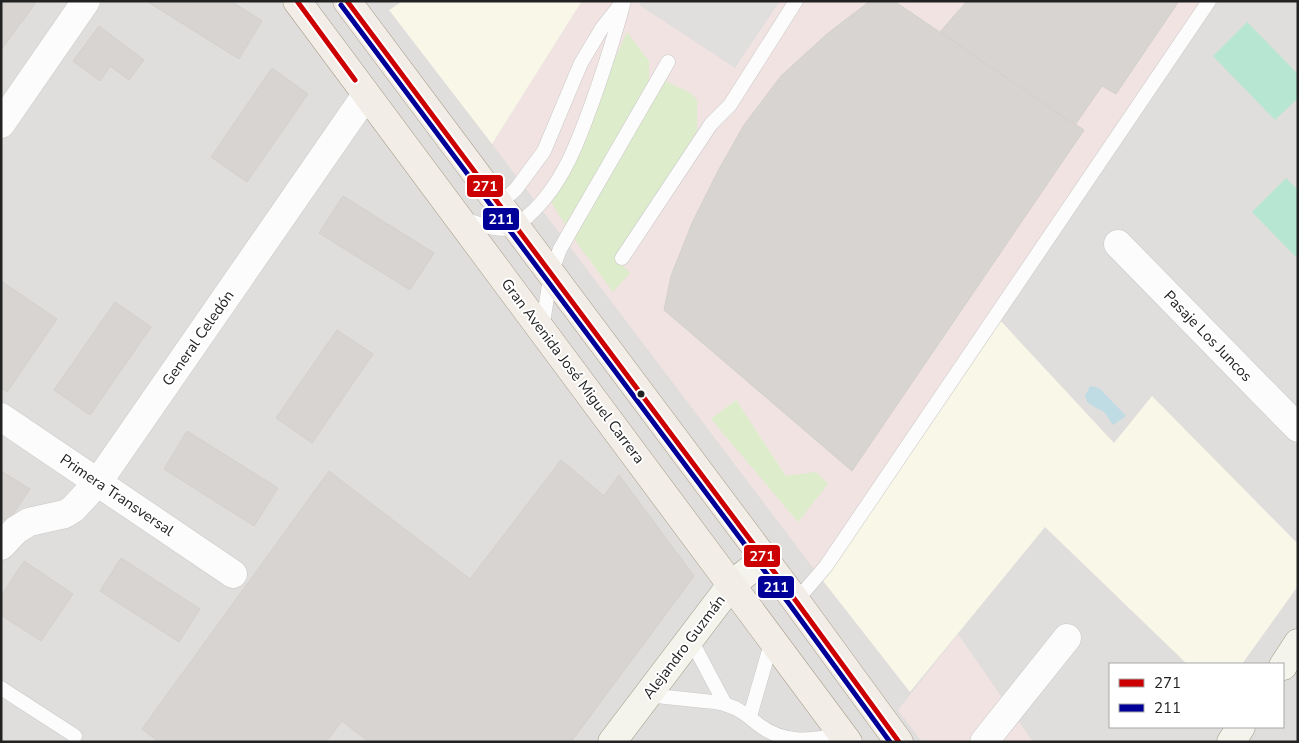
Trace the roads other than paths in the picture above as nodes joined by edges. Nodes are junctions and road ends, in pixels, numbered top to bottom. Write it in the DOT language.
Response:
graph roads {
  1 [pos="86,1"];
  2 [pos="296,1"];
  3 [pos="347,1"];
  4 [pos="623,1"];
  5 [pos="796,1"];
  6 [pos="1209,1"];
  7 [pos="668,62"];
  8 [pos="366,95"];
  9 [pos="1,124"];
  10 [pos="499,204"];
  11 [pos="457,216"];
  12 [pos="516,226"];
  13 [pos="1118,244"];
  14 [pos="622,258"];
  15 [pos="550,273"];
  16 [pos="542,329"];
  17 [pos="1,417"];
  18 [pos="1298,428"];
  19 [pos="98,482"];
  20 [pos="1,546"];
  21 [pos="764,559"];
  22 [pos="233,574"];
  23 [pos="731,585"];
  24 [pos="796,601"];
  25 [pos="690,638"];
  26 [pos="1067,638"];
  27 [pos="772,640"];
  28 [pos="1298,644"];
  29 [pos="1284,665"];
  30 [pos="1,688"];
  31 [pos="647,695"];
  32 [pos="725,704"];
  33 [pos="750,716"];
  34 [pos="1240,728"];
  35 [pos="75,736"];
  36 [pos="845,737"];
  37 [pos="612,742"];
  38 [pos="898,742"];
  39 [pos="984,742"];
  40 [pos="1231,742"];
  1 -- 9 [label="street"];
  2 -- 8 [label="main road, Gran Avenida José Miguel Carrera"];
  3 -- 10 [label="main road"];
  4 -- 10 [label="lane"];
  4 -- 12 [label="lane"];
  5 -- 14 [label="lane"];
  6 -- 24 [label="lane"];
  7 -- 15 [label="lane"];
  8 -- 11 [label="main road, Gran Avenida José Miguel Carrera"];
  8 -- 19 [label="street, General Celedón"];
  10 -- 12 [label="main road"];
  11 -- 12 [label="lane"];
  11 -- 16 [label="main road, Gran Avenida José Miguel Carrera"];
  12 -- 15 [label="main road"];
  13 -- 18 [label="street, Pasaje Los Juncos"];
  15 -- 16 [label="lane"];
  15 -- 21 [label="main road"];
  16 -- 23 [label="main road, Gran Avenida José Miguel Carrera"];
  17 -- 19 [label="street, Primera Transversal"];
  19 -- 20 [label="street, General Celedón"];
  19 -- 22 [label="street, Primera Transversal"];
  21 -- 23 [label="street, Alejandro Guzmán"];
  21 -- 24 [label="main road"];
  23 -- 25 [label="street, Alejandro Guzmán"];
  23 -- 27 [label="main road, Gran Avenida José Miguel Carrera"];
  24 -- 38 [label="main road"];
  25 -- 31 [label="street, Alejandro Guzmán"];
  25 -- 32 [label="lane"];
  26 -- 39 [label="street"];
  27 -- 33 [label="lane"];
  27 -- 36 [label="main road, Gran Avenida José Miguel Carrera"];
  28 -- 29 [label="street"];
  30 -- 35 [label="lane"];
  31 -- 32 [label="lane"];
  31 -- 37 [label="street, Alejandro Guzmán"];
  32 -- 33 [label="lane"];
  33 -- 36 [label="lane"];
  34 -- 40 [label="street"];
}
